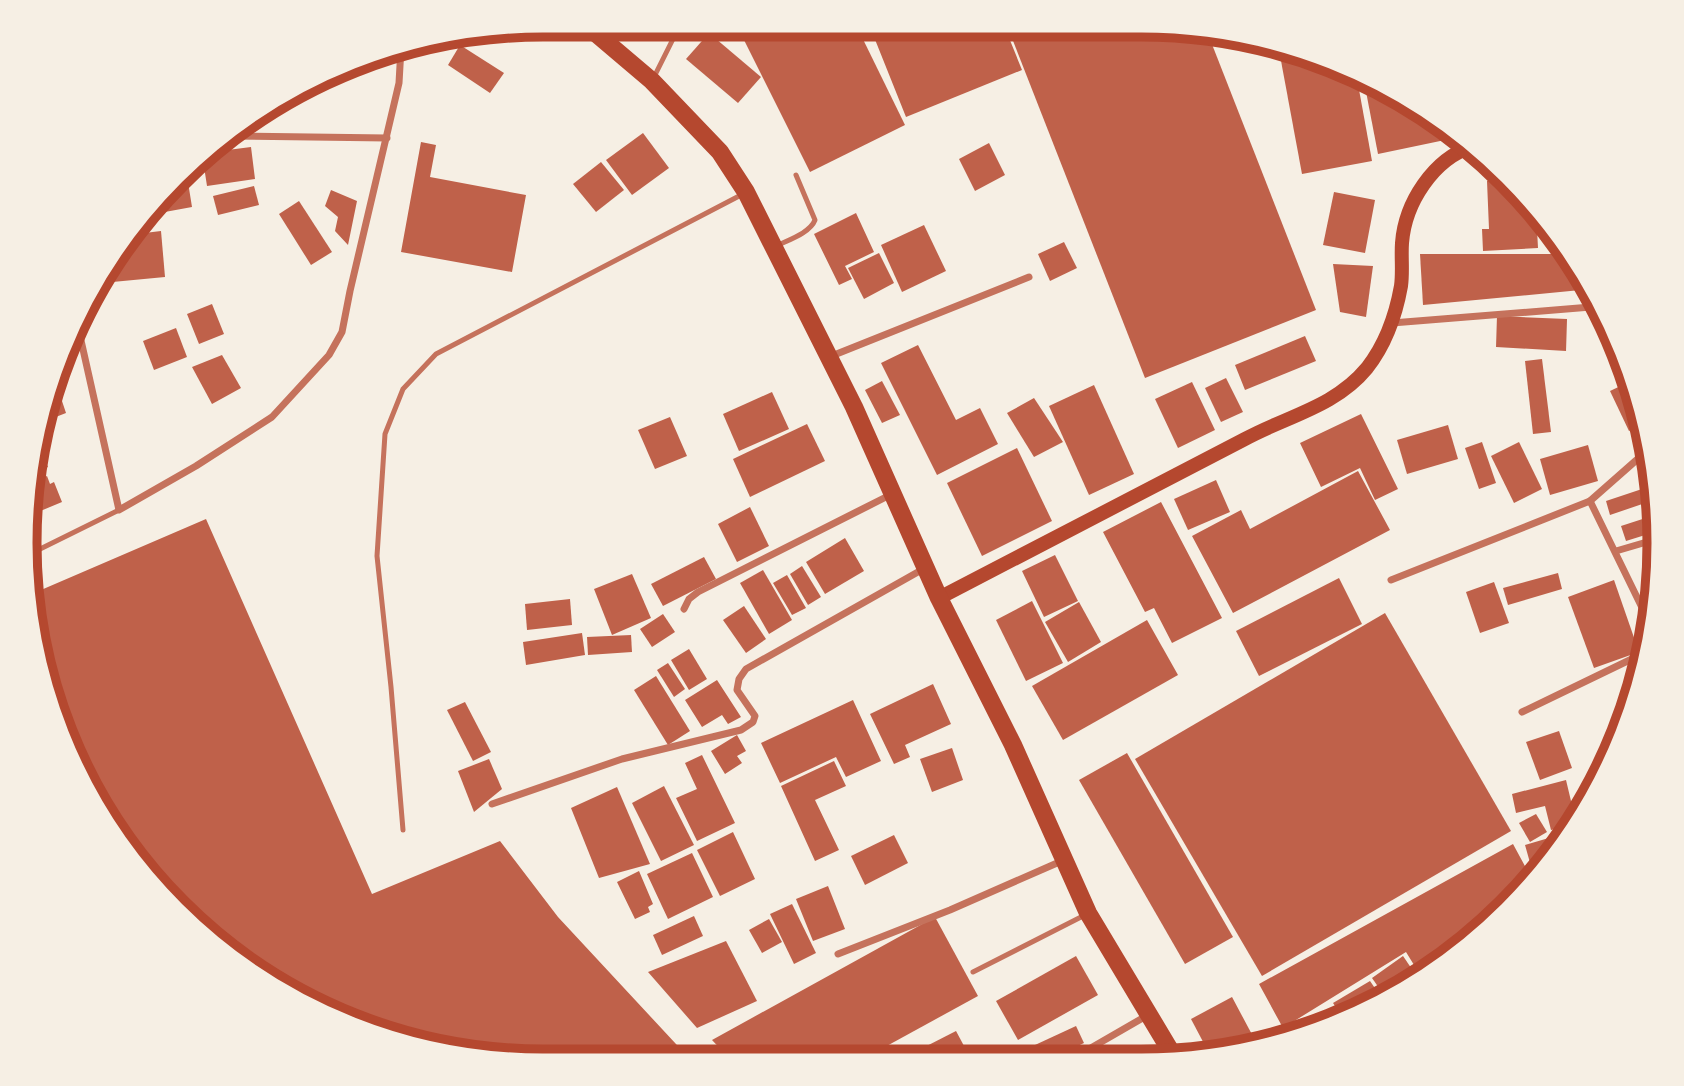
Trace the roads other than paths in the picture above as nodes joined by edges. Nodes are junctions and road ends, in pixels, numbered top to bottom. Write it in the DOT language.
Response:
graph roads {
  1 [pos="600,37"];
  2 [pos="674,37"];
  3 [pos="400,58"];
  4 [pos="652,81"];
  5 [pos="242,136"];
  6 [pos="387,138"];
  7 [pos="1462,152"];
  8 [pos="796,174"];
  9 [pos="746,192"];
  10 [pos="774,248"];
  11 [pos="1029,277"];
  12 [pos="1588,307"];
  13 [pos="1392,323"];
  14 [pos="81,340"];
  15 [pos="828,357"];
  16 [pos="1640,456"];
  17 [pos="892,494"];
  18 [pos="1590,501"];
  19 [pos="119,510"];
  20 [pos="1647,542"];
  21 [pos="37,550"];
  22 [pos="1616,551"];
  23 [pos="925,568"];
  24 [pos="1391,580"];
  25 [pos="939,597"];
  26 [pos="684,609"];
  27 [pos="1643,609"];
  28 [pos="1634,659"];
  29 [pos="1522,712"];
  30 [pos="492,804"];
  31 [pos="403,830"];
  32 [pos="1065,860"];
  33 [pos="1088,913"];
  34 [pos="838,954"];
  35 [pos="973,972"];
  36 [pos="1148,1015"];
  37 [pos="1169,1048"];
  38 [pos="1089,1049"];
  1 -- 4 [label="main road"];
  2 -- 4 [label="lane"];
  3 -- 6 [label="street"];
  4 -- 9 [label="main road"];
  5 -- 6 [label="street"];
  6 -- 19 [label="street"];
  7 -- 13 [label="main road"];
  8 -- 10 [label="lane"];
  9 -- 10 [label="main road"];
  9 -- 31 [label="lane"];
  10 -- 15 [label="main road"];
  11 -- 15 [label="street"];
  12 -- 13 [label="street"];
  13 -- 25 [label="main road"];
  14 -- 19 [label="street"];
  15 -- 17 [label="main road"];
  16 -- 18 [label="street"];
  17 -- 23 [label="main road"];
  17 -- 26 [label="street"];
  18 -- 22 [label="street"];
  18 -- 24 [label="street"];
  19 -- 21 [label="lane"];
  20 -- 22 [label="street"];
  22 -- 27 [label="street"];
  23 -- 25 [label="main road"];
  23 -- 30 [label="street"];
  25 -- 32 [label="main road"];
  28 -- 29 [label="street"];
  32 -- 33 [label="main road"];
  32 -- 34 [label="street"];
  33 -- 35 [label="lane"];
  33 -- 36 [label="main road"];
  36 -- 37 [label="main road"];
  36 -- 38 [label="street"];
}
